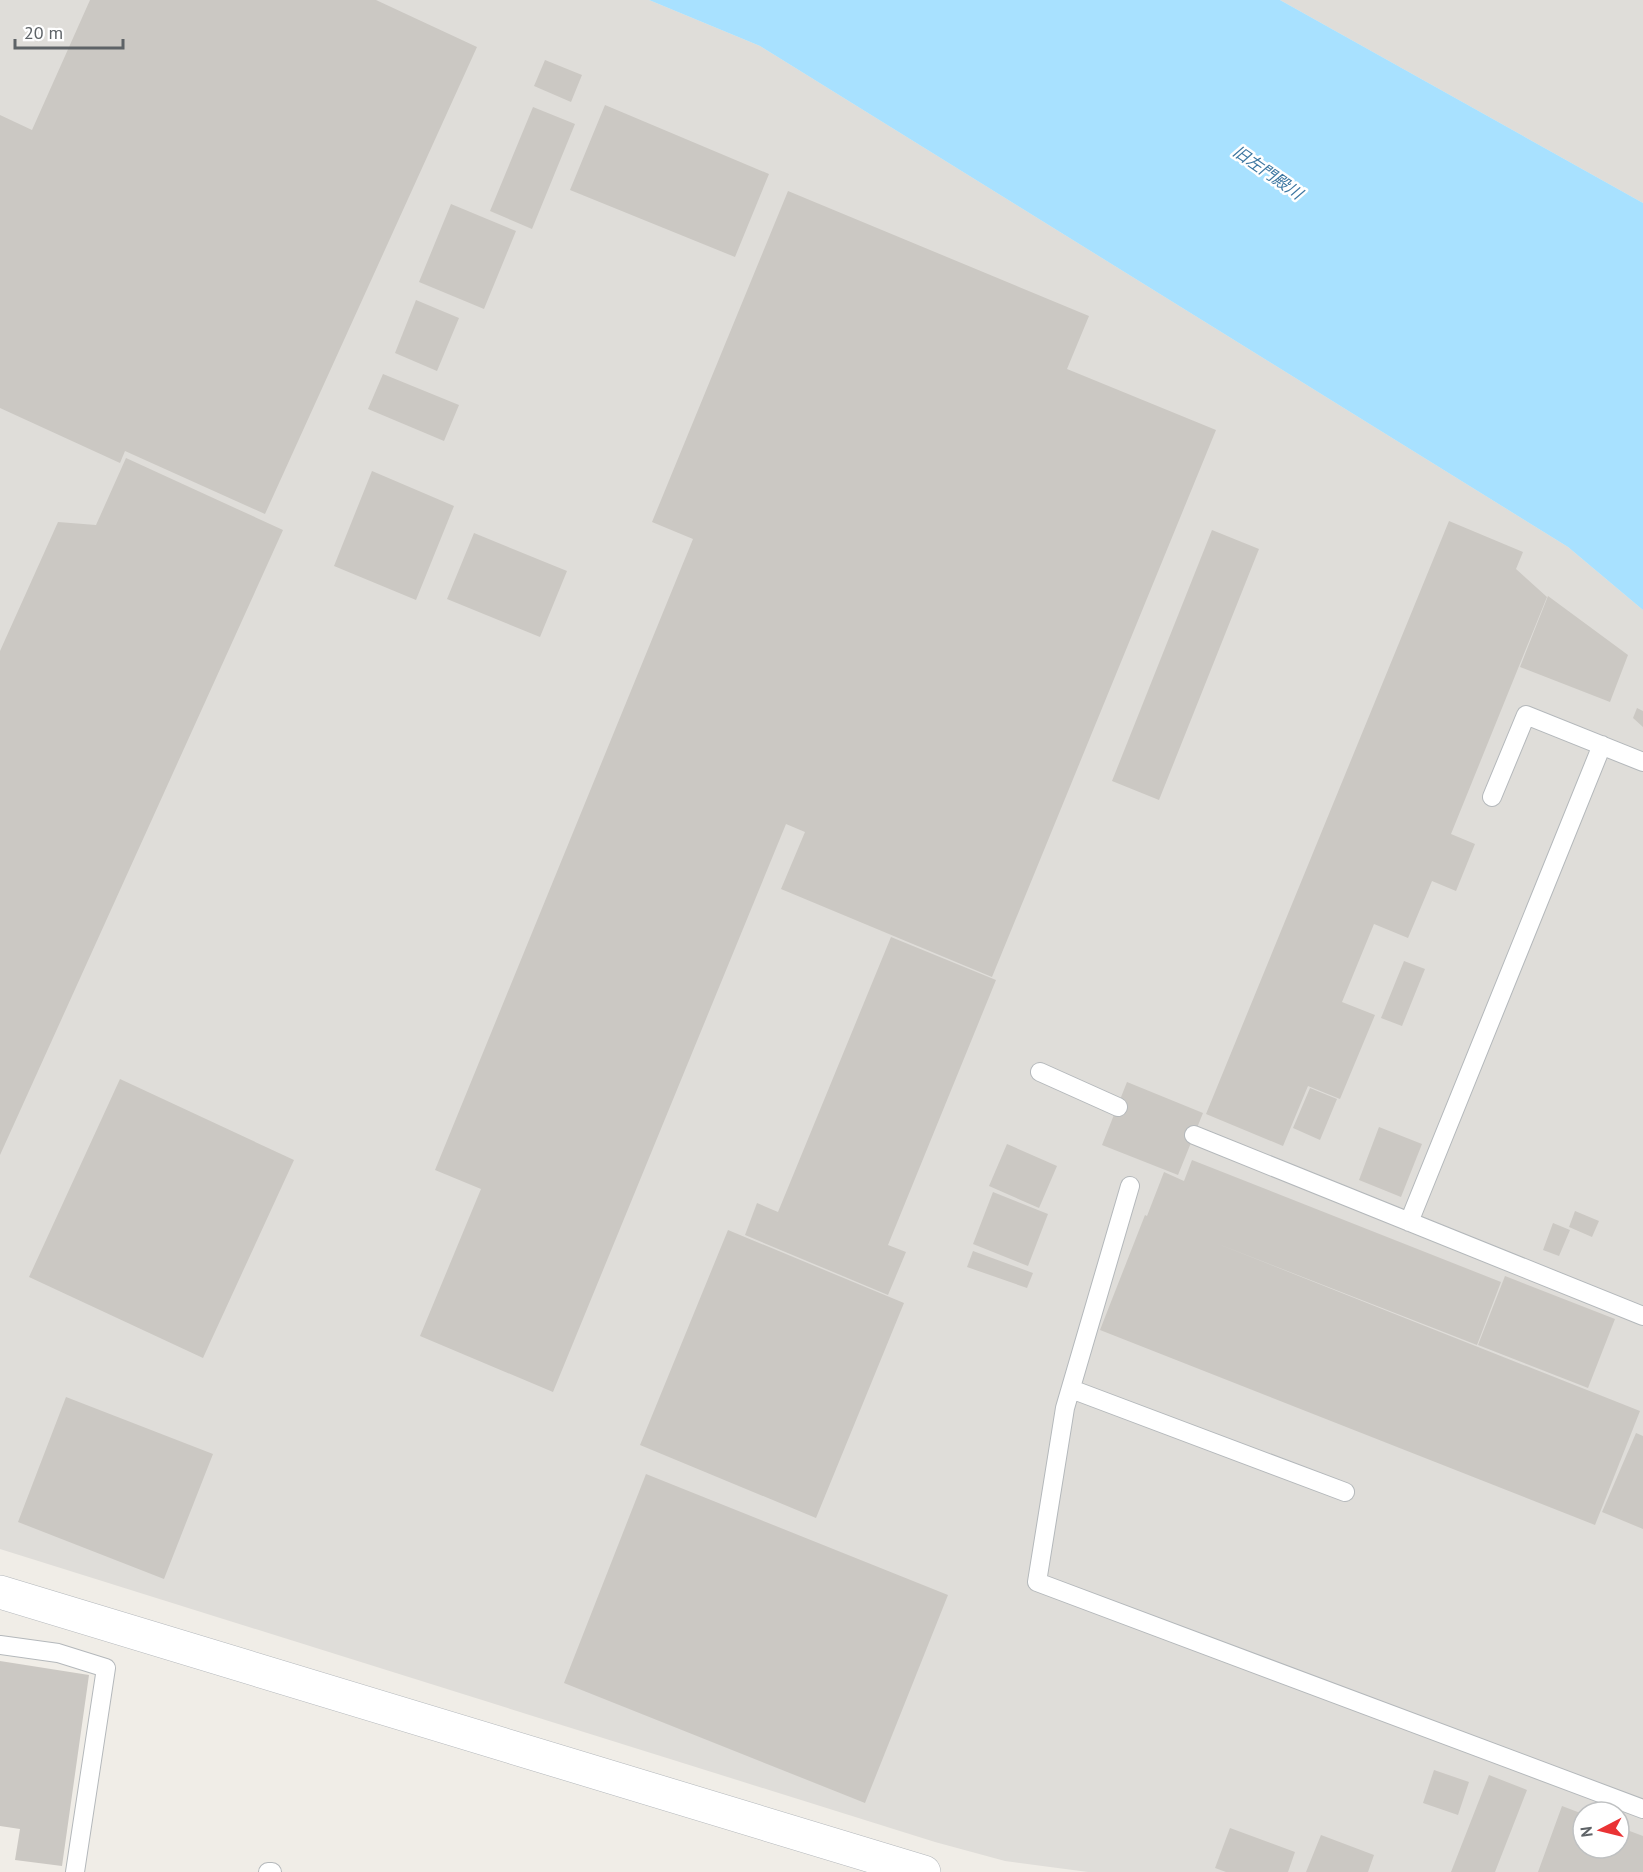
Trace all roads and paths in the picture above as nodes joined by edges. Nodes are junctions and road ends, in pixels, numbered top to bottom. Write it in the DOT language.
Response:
graph roads {
  1 [pos="1602,745"];
  2 [pos="1643,762"];
  3 [pos="1492,797"];
  4 [pos="1040,1072"];
  5 [pos="1118,1107"];
  6 [pos="1194,1135"];
  7 [pos="1130,1186"];
  8 [pos="1409,1222"];
  9 [pos="1643,1316"];
  10 [pos="1071,1389"];
  11 [pos="1345,1492"];
  12 [pos="0,1592"];
  13 [pos="0,1645"];
  14 [pos="1643,1809"];
  15 [pos="75,1872"];
  16 [pos="924,1872"];
  1 -- 2 [label="lane"];
  1 -- 3 [label="lane"];
  1 -- 8 [label="lane"];
  4 -- 5 [label="lane"];
  6 -- 8 [label="lane"];
  7 -- 10 [label="lane"];
  8 -- 9 [label="lane"];
  10 -- 11 [label="lane"];
  10 -- 14 [label="lane"];
  12 -- 16 [label="street"];
  13 -- 15 [label="lane"];
}
